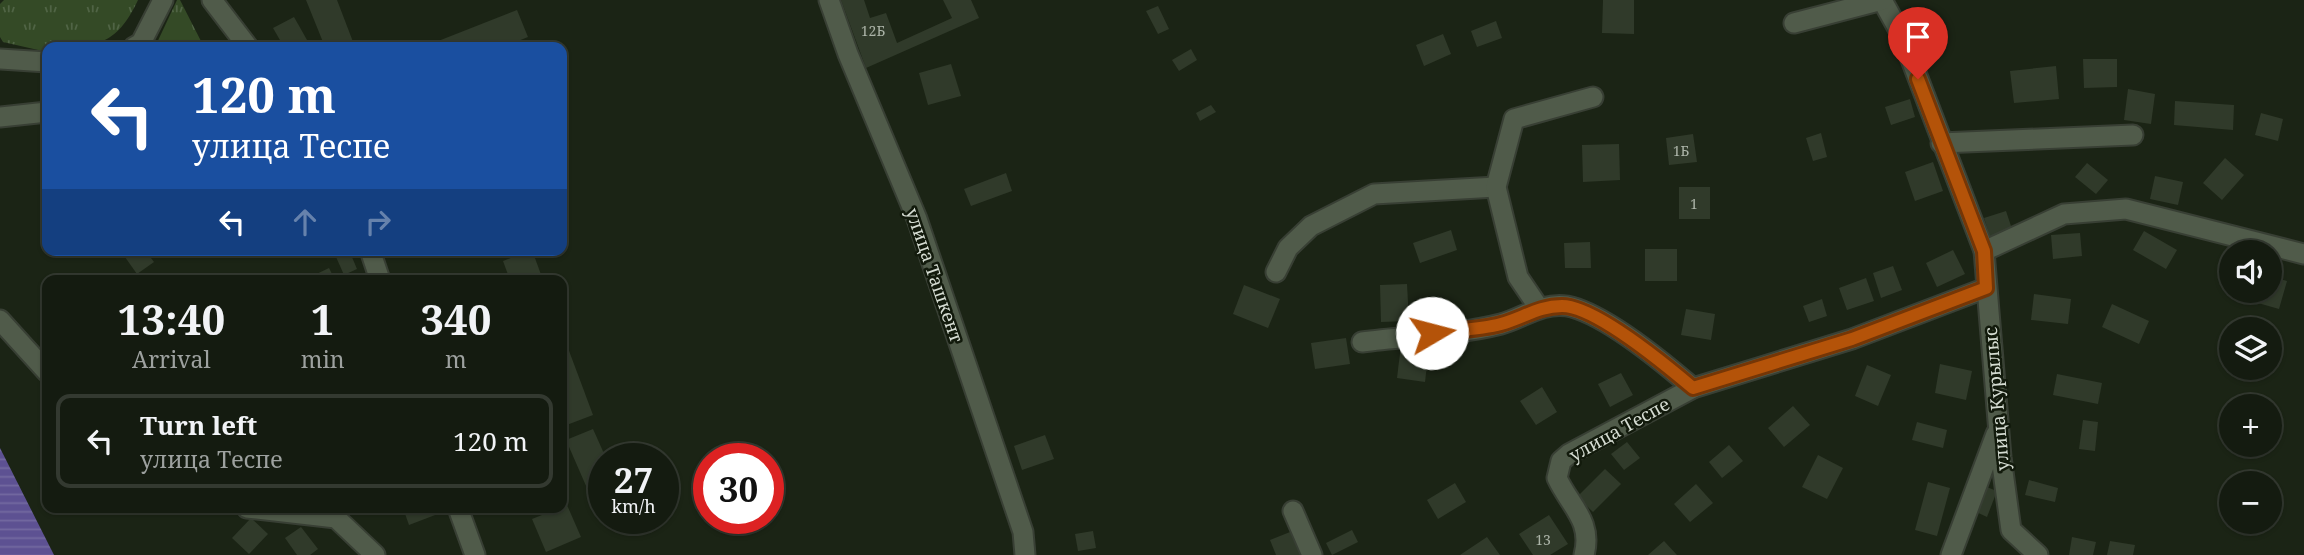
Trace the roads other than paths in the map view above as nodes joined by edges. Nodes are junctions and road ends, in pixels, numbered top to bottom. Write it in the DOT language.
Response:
graph roads {
  1 [pos="163,0"];
  2 [pos="212,0"];
  3 [pos="830,0"];
  4 [pos="1882,0"];
  5 [pos="1794,23"];
  6 [pos="142,42"];
  7 [pos="244,42"];
  8 [pos="0,59"];
  9 [pos="42,62"];
  10 [pos="1593,97"];
  11 [pos="42,113"];
  12 [pos="0,117"];
  13 [pos="2133,135"];
  14 [pos="1941,144"];
  15 [pos="1496,187"];
  16 [pos="1984,251"];
  17 [pos="2304,254"];
  18 [pos="372,256"];
  19 [pos="1276,272"];
  20 [pos="378,275"];
  21 [pos="1986,288"];
  22 [pos="1539,308"];
  23 [pos="0,320"];
  24 [pos="1362,342"];
  25 [pos="42,366"];
  26 [pos="1693,388"];
  27 [pos="1998,426"];
  28 [pos="1293,511"];
  29 [pos="292,513"];
  30 [pos="460,513"];
  31 [pos="375,555"];
  32 [pos="475,555"];
  33 [pos="1025,555"];
  34 [pos="1311,555"];
  35 [pos="1584,555"];
  36 [pos="1951,555"];
  37 [pos="2038,555"];
  1 -- 6 [label="street"];
  2 -- 7 [label="street"];
  3 -- 33 [label="street, улица Ташкент"];
  4 -- 5 [label="street"];
  4 -- 14 [label="street, улица Курылыс"];
  8 -- 9 [label="street"];
  10 -- 15 [label="street"];
  11 -- 12 [label="street"];
  13 -- 14 [label="street"];
  14 -- 16 [label="street, улица Курылыс"];
  15 -- 19 [label="street"];
  15 -- 22 [label="street"];
  16 -- 17 [label="street"];
  16 -- 21 [label="street, улица Курылыс"];
  18 -- 20 [label="street"];
  21 -- 26 [label="street, улица Теспе"];
  21 -- 27 [label="street, улица Курылыс"];
  22 -- 24 [label="street, улица Теспе"];
  22 -- 26 [label="street, улица Теспе"];
  23 -- 25 [label="street"];
  26 -- 35 [label="street, улица Теспе"];
  27 -- 36 [label="street"];
  27 -- 37 [label="street, улица Курылыс"];
  28 -- 34 [label="street"];
  29 -- 31 [label="street"];
  30 -- 32 [label="street"];
}
